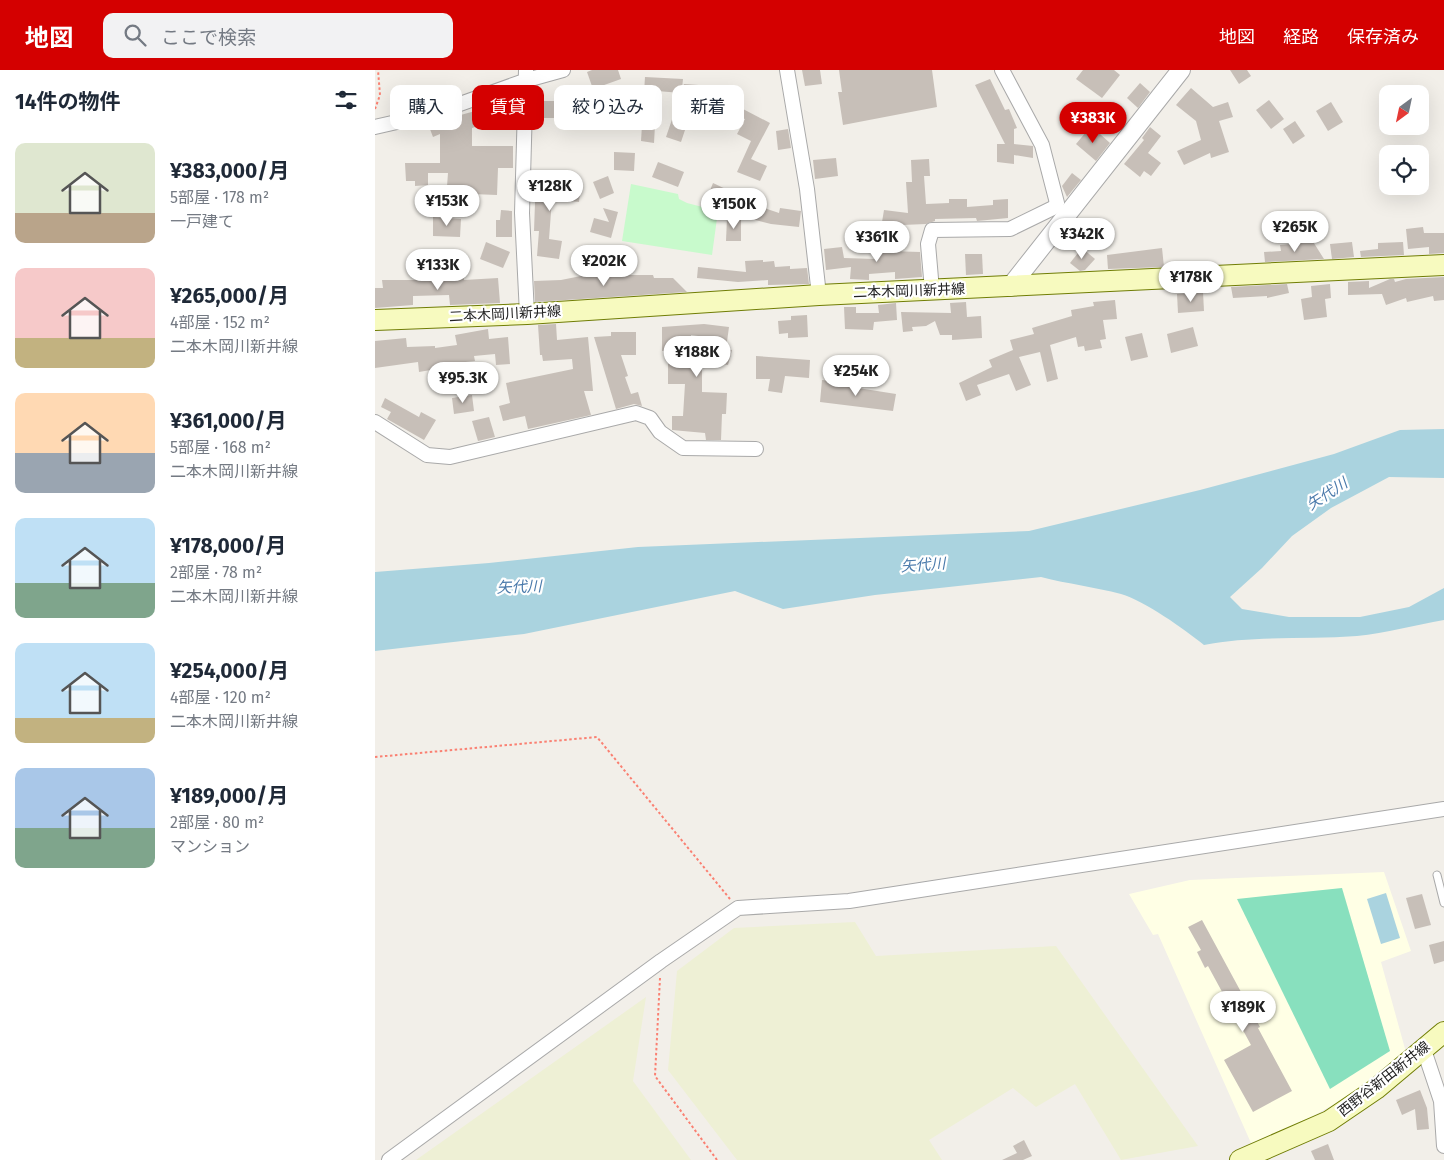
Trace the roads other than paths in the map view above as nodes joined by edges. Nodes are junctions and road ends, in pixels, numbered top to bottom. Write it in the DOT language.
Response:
graph roads {
  1 [pos="563,70"];
  2 [pos="787,70"];
  3 [pos="1002,70"];
  4 [pos="1181,70"];
  5 [pos="526,75"];
  6 [pos="375,127"];
  7 [pos="1063,207"];
  8 [pos="1444,265"];
  9 [pos="1010,287"];
  10 [pos="932,290"];
  11 [pos="819,295"];
  12 [pos="527,314"];
  13 [pos="375,320"];
  14 [pos="375,422"];
  15 [pos="755,449"];
  16 [pos="1444,809"];
  17 [pos="1437,876"];
  18 [pos="1444,903"];
  19 [pos="1444,1032"];
  20 [pos="1424,1050"];
  21 [pos="1444,1146"];
  22 [pos="389,1160"];
  23 [pos="1240,1160"];
  1 -- 5 [label="street"];
  2 -- 11 [label="street"];
  3 -- 7 [label="street"];
  4 -- 7 [label="street"];
  5 -- 6 [label="street"];
  5 -- 12 [label="street"];
  7 -- 9 [label="street"];
  7 -- 10 [label="street"];
  8 -- 9 [label="main road, 二本木岡川新井線"];
  9 -- 10 [label="main road, 二本木岡川新井線"];
  10 -- 11 [label="main road, 二本木岡川新井線"];
  11 -- 12 [label="main road, 二本木岡川新井線"];
  12 -- 13 [label="main road, 二本木岡川新井線"];
  14 -- 15 [label="street"];
  16 -- 22 [label="street"];
  17 -- 18 [label="lane"];
  19 -- 20 [label="main road, 西野谷新田新井線"];
  20 -- 21 [label="street"];
  20 -- 23 [label="main road, 西野谷新田新井線"];
}
